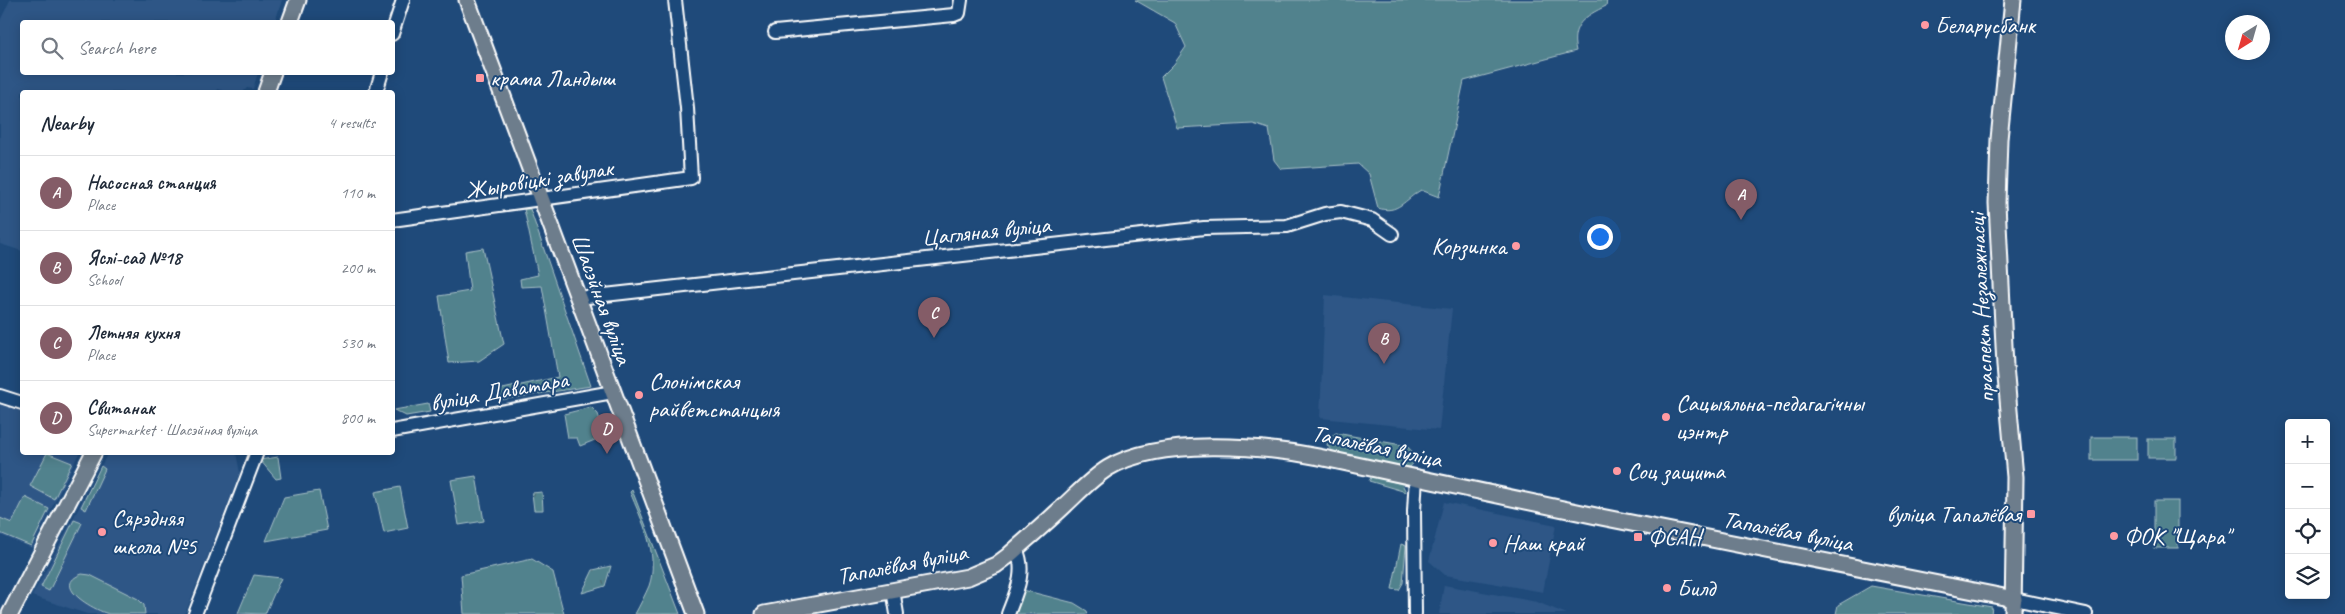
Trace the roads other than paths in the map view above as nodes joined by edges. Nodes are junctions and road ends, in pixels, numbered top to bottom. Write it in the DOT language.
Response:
graph roads {
  1 [pos="298,0"];
  2 [pos="402,0"];
  3 [pos="467,0"];
  4 [pos="675,0"];
  5 [pos="961,0"];
  6 [pos="2013,0"];
  7 [pos="291,20"];
  8 [pos="395,24"];
  9 [pos="776,32"];
  10 [pos="272,75"];
  11 [pos="381,75"];
  12 [pos="267,90"];
  13 [pos="377,90"];
  14 [pos="541,200"];
  15 [pos="395,220"];
  16 [pos="1392,234"];
  17 [pos="578,298"];
  18 [pos="613,392"];
  19 [pos="0,396"];
  20 [pos="20,402"];
  21 [pos="395,430"];
  22 [pos="92,455"];
  23 [pos="257,455"];
  24 [pos="1416,476"];
  25 [pos="1016,549"];
  26 [pos="893,590"];
  27 [pos="2014,606"];
  28 [pos="7,611"];
  29 [pos="195,614"];
  30 [pos="696,614"];
  31 [pos="764,614"];
  32 [pos="897,614"];
  33 [pos="1008,614"];
  34 [pos="1415,614"];
  35 [pos="2086,614"];
  1 -- 7 [label="main road"];
  2 -- 8 [label="street"];
  3 -- 14 [label="main road, Шасэйная вуліца"];
  4 -- 14 [label="street, Жыровіцкі завулак"];
  5 -- 9 [label="street"];
  6 -- 27 [label="main road, праспект Незалежнасці"];
  10 -- 12 [label="main road"];
  11 -- 13 [label="street"];
  14 -- 15 [label="street, Жыровіцкі завулак"];
  14 -- 17 [label="main road, Шасэйная вуліца"];
  16 -- 17 [label="street, Цагляная вуліца"];
  17 -- 18 [label="main road, Шасэйная вуліца"];
  18 -- 21 [label="street, вуліца Даватара"];
  18 -- 30 [label="main road, Шасэйная вуліца"];
  19 -- 20 [label="street"];
  22 -- 28 [label="main road"];
  23 -- 29 [label="street"];
  24 -- 25 [label="main road, Тапалёвая вуліца"];
  24 -- 27 [label="main road, Тапалёвая вуліца"];
  24 -- 34 [label="street"];
  25 -- 26 [label="main road, Тапалёвая вуліца"];
  25 -- 33 [label="street"];
  26 -- 31 [label="main road, Тапалёвая вуліца"];
  26 -- 32 [label="street"];
  27 -- 35 [label="street"];
}
